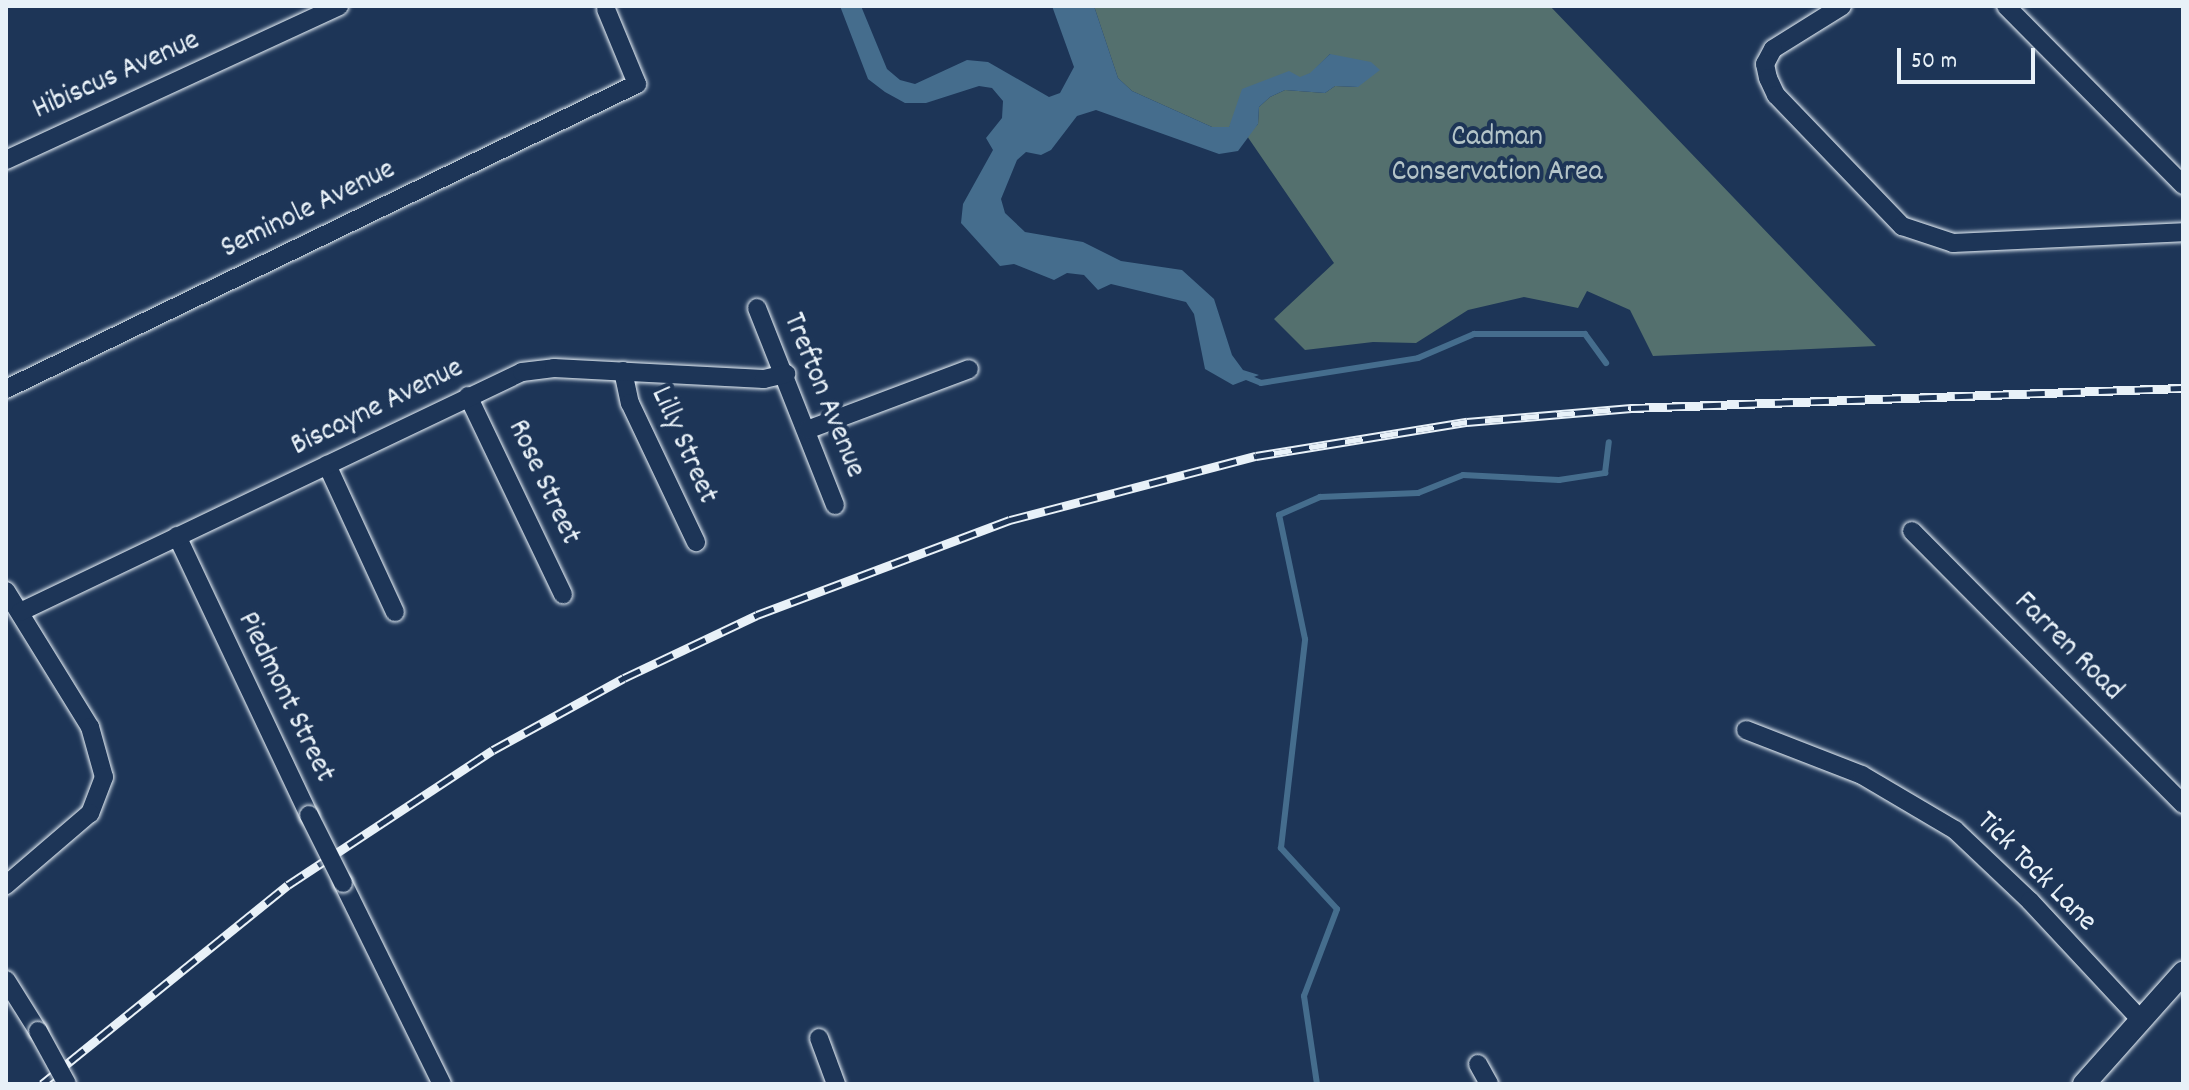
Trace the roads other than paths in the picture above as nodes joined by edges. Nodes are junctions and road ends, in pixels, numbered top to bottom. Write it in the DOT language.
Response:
graph roads {
  1 [pos="339,6"];
  2 [pos="1842,6"];
  3 [pos="2006,6"];
  4 [pos="606,9"];
  5 [pos="6,160"];
  6 [pos="2183,185"];
  7 [pos="2183,232"];
  8 [pos="757,308"];
  9 [pos="969,369"];
  10 [pos="623,371"];
  11 [pos="786,374"];
  12 [pos="6,389"];
  13 [pos="468,396"];
  14 [pos="807,430"];
  15 [pos="327,465"];
  16 [pos="835,505"];
  17 [pos="1912,531"];
  18 [pos="177,536"];
  19 [pos="696,542"];
  20 [pos="6,591"];
  21 [pos="563,594"];
  22 [pos="20,612"];
  23 [pos="395,612"];
  24 [pos="1746,730"];
  25 [pos="2183,804"];
  26 [pos="6,885"];
  27 [pos="2183,973"];
  28 [pos="7,985"];
  29 [pos="2139,1018"];
  30 [pos="819,1038"];
  31 [pos="1478,1064"];
  32 [pos="67,1084"];
  33 [pos="442,1084"];
  34 [pos="836,1084"];
  35 [pos="1489,1084"];
  36 [pos="2084,1084"];
  1 -- 5 [label="street, Hibiscus Avenue"];
  2 -- 7 [label="street"];
  3 -- 6 [label="street"];
  4 -- 12 [label="street, Seminole Avenue"];
  8 -- 11 [label="street, Trefton Avenue"];
  9 -- 14 [label="street"];
  10 -- 11 [label="street, Biscayne Avenue"];
  10 -- 13 [label="street, Biscayne Avenue"];
  10 -- 19 [label="street, Lilly Street"];
  11 -- 14 [label="street, Trefton Avenue"];
  13 -- 15 [label="street, Biscayne Avenue"];
  13 -- 21 [label="street, Rose Street"];
  14 -- 16 [label="street, Trefton Avenue"];
  15 -- 18 [label="street, Biscayne Avenue"];
  15 -- 23 [label="street"];
  17 -- 25 [label="street, Farren Road"];
  18 -- 22 [label="street, Biscayne Avenue"];
  18 -- 33 [label="street, Piedmont Street, bridge"];
  20 -- 22 [label="street"];
  22 -- 26 [label="street"];
  24 -- 29 [label="street, Tick Tock Lane"];
  27 -- 29 [label="street"];
  28 -- 32 [label="street, bridge"];
  29 -- 36 [label="street"];
  30 -- 34 [label="street"];
  31 -- 35 [label="street"];
}
